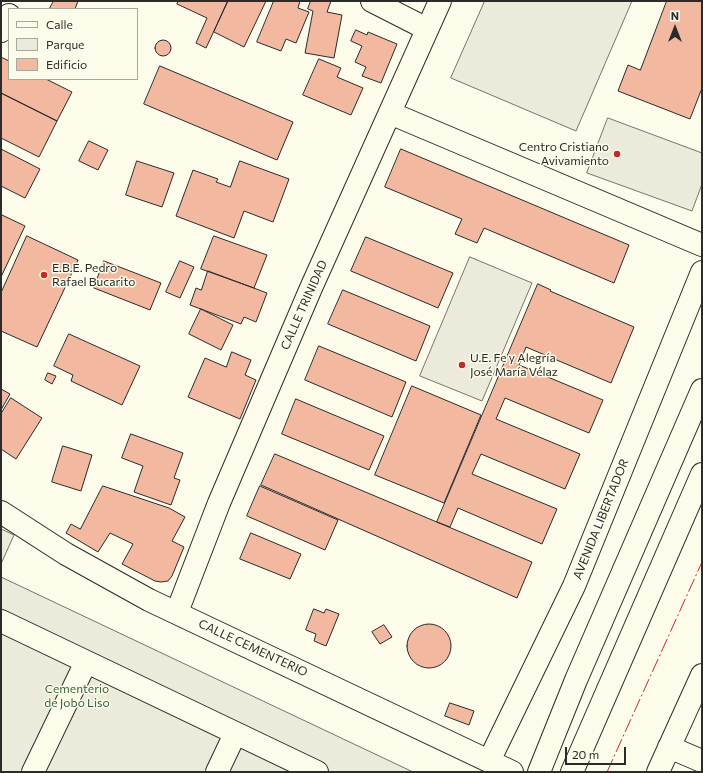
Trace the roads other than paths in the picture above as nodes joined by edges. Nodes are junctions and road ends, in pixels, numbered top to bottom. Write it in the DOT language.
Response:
graph roads {
  1 [pos="372,1"];
  2 [pos="440,1"];
  3 [pos="427,29"];
  4 [pos="390,113"];
  5 [pos="702,245"];
  6 [pos="702,272"];
  7 [pos="702,390"];
  8 [pos="702,474"];
  9 [pos="1,512"];
  10 [pos="177,612"];
  11 [pos="1,621"];
  12 [pos="86,662"];
  13 [pos="702,675"];
  14 [pos="235,734"];
  15 [pos="670,747"];
  16 [pos="489,761"];
  17 [pos="702,761"];
  18 [pos="33,772"];
  19 [pos="217,772"];
  20 [pos="317,772"];
  21 [pos="512,772"];
  22 [pos="539,772"];
  23 [pos="572,772"];
  24 [pos="658,772"];
  1 -- 3 [label="street"];
  2 -- 3 [label="street, CALLE TRINIDAD"];
  3 -- 4 [label="street, CALLE TRINIDAD"];
  4 -- 5 [label="street"];
  4 -- 10 [label="street, CALLE TRINIDAD"];
  6 -- 16 [label="street, AVENIDA LIBERTADOR"];
  7 -- 22 [label="street"];
  8 -- 23 [label="street"];
  9 -- 10 [label="street, CALLE CEMENTERIO"];
  10 -- 16 [label="street, CALLE CEMENTERIO"];
  11 -- 12 [label="street"];
  12 -- 14 [label="street"];
  12 -- 18 [label="street"];
  13 -- 15 [label="street"];
  14 -- 19 [label="street"];
  14 -- 20 [label="street"];
  15 -- 17 [label="street"];
  15 -- 24 [label="street"];
  16 -- 21 [label="street, CALLE CEMENTERIO"];
}
